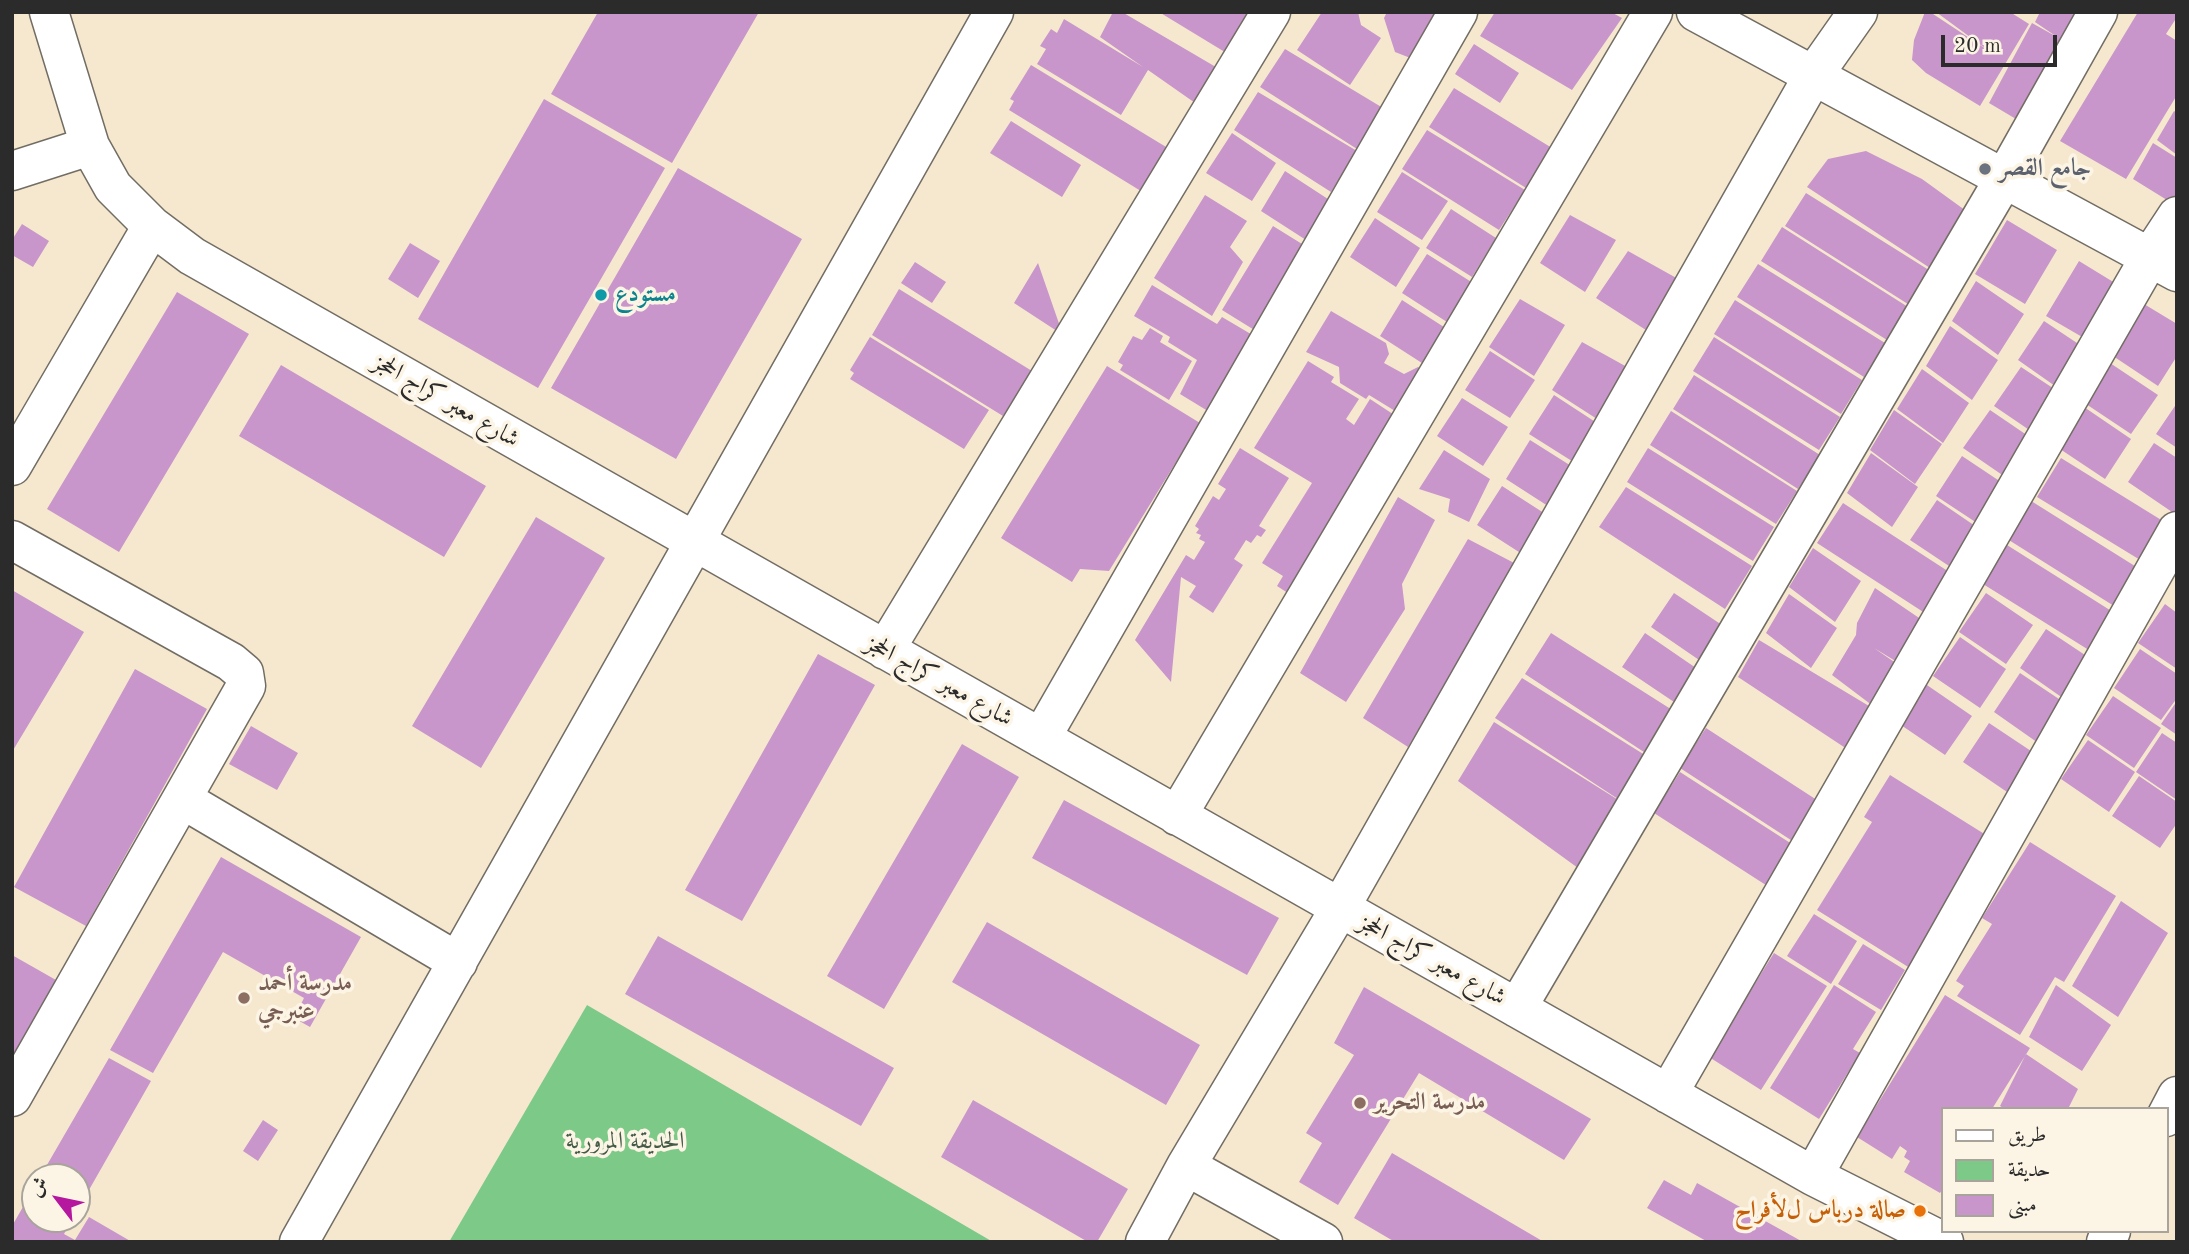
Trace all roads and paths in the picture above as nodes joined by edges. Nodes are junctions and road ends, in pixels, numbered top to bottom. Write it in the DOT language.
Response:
graph roads {
  1 [pos="49,12"];
  2 [pos="994,12"];
  3 [pos="1271,12"];
  4 [pos="1458,12"];
  5 [pos="1653,12"];
  6 [pos="1696,12"];
  7 [pos="1858,12"];
  8 [pos="2098,12"];
  9 [pos="1813,76"];
  10 [pos="90,146"];
  11 [pos="12,171"];
  12 [pos="2004,178"];
  13 [pos="2177,216"];
  14 [pos="152,226"];
  15 [pos="2163,265"];
  16 [pos="12,466"];
  17 [pos="2177,531"];
  18 [pos="12,540"];
  19 [pos="696,543"];
  20 [pos="884,650"];
  21 [pos="1041,738"];
  22 [pos="182,799"];
  23 [pos="1177,816"];
  24 [pos="1340,908"];
  25 [pos="458,962"];
  26 [pos="1517,1008"];
  27 [pos="1668,1094"];
  28 [pos="2177,1096"];
  29 [pos="12,1097"];
  30 [pos="2168,1113"];
  31 [pos="1186,1166"];
  32 [pos="1813,1176"];
  33 [pos="299,1242"];
  34 [pos="1145,1242"];
  35 [pos="1323,1242"];
  36 [pos="1944,1242"];
  1 -- 10 [label="street, شارع معبر كراج الحجز"];
  2 -- 19 [label="street"];
  3 -- 20 [label="street"];
  4 -- 21 [label="street"];
  5 -- 23 [label="street"];
  6 -- 9 [label="street"];
  7 -- 9 [label="street"];
  8 -- 12 [label="street"];
  9 -- 12 [label="street"];
  9 -- 24 [label="street"];
  10 -- 11 [label="street"];
  10 -- 14 [label="street, شارع معبر كراج الحجز"];
  12 -- 15 [label="street"];
  12 -- 26 [label="street"];
  13 -- 15 [label="street"];
  14 -- 16 [label="street"];
  14 -- 19 [label="street, شارع معبر كراج الحجز"];
  15 -- 27 [label="street"];
  17 -- 32 [label="street"];
  18 -- 22 [label="street"];
  19 -- 20 [label="street, شارع معبر كراج الحجز"];
  19 -- 25 [label="street"];
  20 -- 21 [label="street, شارع معبر كراج الحجز"];
  21 -- 23 [label="street, شارع معبر كراج الحجز"];
  22 -- 25 [label="street"];
  22 -- 29 [label="street"];
  23 -- 24 [label="street, شارع معبر كراج الحجز"];
  24 -- 26 [label="street, شارع معبر كراج الحجز"];
  24 -- 31 [label="street"];
  25 -- 33 [label="street"];
  26 -- 27 [label="street, شارع معبر كراج الحجز"];
  27 -- 32 [label="street, شارع معبر كراج الحجز"];
  28 -- 30 [label="street"];
  31 -- 34 [label="street"];
  31 -- 35 [label="street"];
  32 -- 36 [label="street, شارع معبر كراج الحجز"];
}
